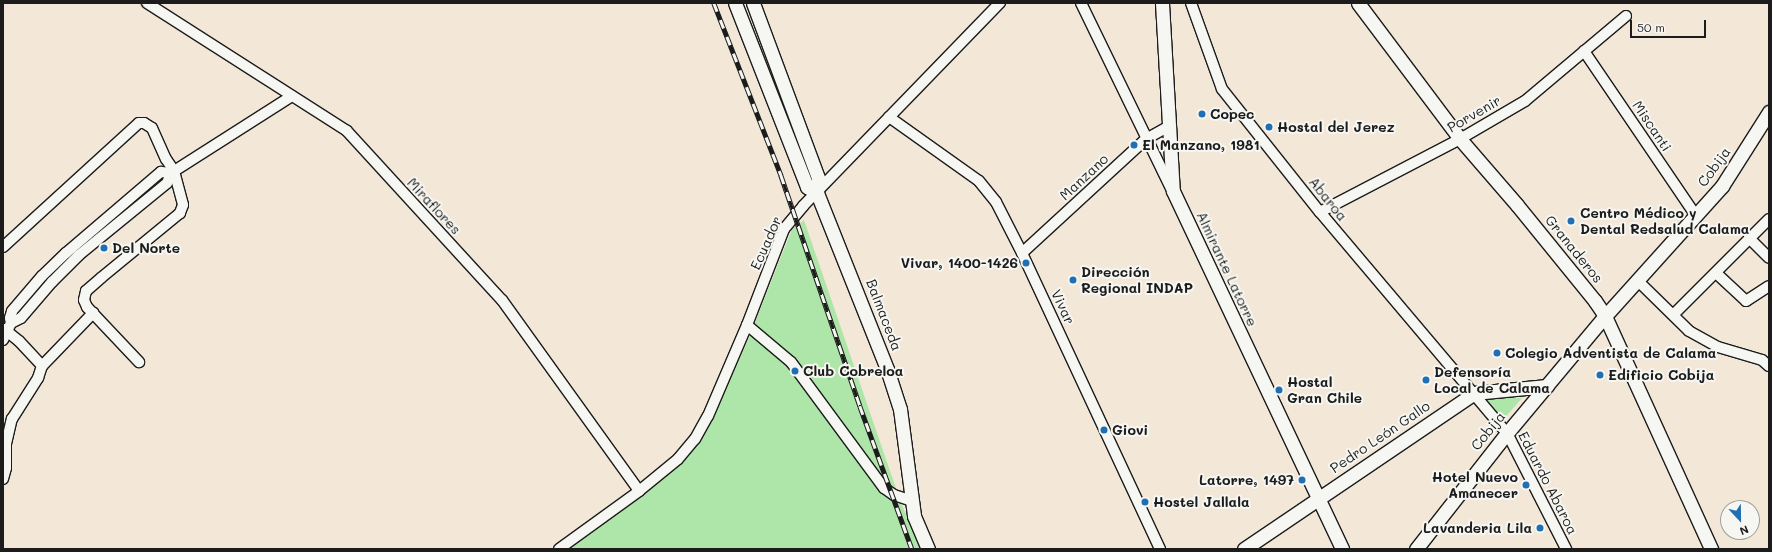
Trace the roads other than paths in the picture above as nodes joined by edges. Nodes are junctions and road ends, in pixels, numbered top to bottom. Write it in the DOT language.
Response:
graph roads {
  1 [pos="147,3"];
  2 [pos="735,3"];
  3 [pos="753,3"];
  4 [pos="1000,3"];
  5 [pos="1081,3"];
  6 [pos="1162,3"];
  7 [pos="1191,3"];
  8 [pos="1358,3"];
  9 [pos="161,6"];
  10 [pos="1626,16"];
  11 [pos="1584,51"];
  12 [pos="292,96"];
  13 [pos="1768,115"];
  14 [pos="888,117"];
  15 [pos="1169,126"];
  16 [pos="1146,139"];
  17 [pos="1460,139"];
  18 [pos="173,172"];
  19 [pos="1173,191"];
  20 [pos="817,193"];
  21 [pos="1320,212"];
  22 [pos="1696,216"];
  23 [pos="1769,219"];
  24 [pos="1749,238"];
  25 [pos="3,247"];
  26 [pos="1022,253"];
  27 [pos="1769,258"];
  28 [pos="1716,273"];
  29 [pos="1638,281"];
  30 [pos="1769,286"];
  31 [pos="93,313"];
  32 [pos="1674,314"];
  33 [pos="1604,316"];
  34 [pos="747,325"];
  35 [pos="6,331"];
  36 [pos="139,362"];
  37 [pos="42,366"];
  38 [pos="1769,366"];
  39 [pos="1547,386"];
  40 [pos="1474,394"];
  41 [pos="1506,433"];
  42 [pos="3,479"];
  43 [pos="639,491"];
  44 [pos="1317,499"];
  45 [pos="912,501"];
  46 [pos="559,549"];
  47 [pos="928,549"];
  48 [pos="1160,549"];
  49 [pos="1244,549"];
  50 [pos="1342,549"];
  51 [pos="1416,549"];
  52 [pos="1566,549"];
  53 [pos="1711,549"];
  1 -- 9 [label="street, Miraflores"];
  2 -- 20 [label="main road, Balmaceda"];
  3 -- 20 [label="main road, Balmaceda"];
  4 -- 14 [label="street, Ecuador"];
  5 -- 16 [label="street, Almirante Latorre"];
  6 -- 15 [label="main road"];
  7 -- 21 [label="street, Abaroa"];
  8 -- 17 [label="main road, Granaderos"];
  9 -- 12 [label="street, Miraflores"];
  10 -- 11 [label="street, Porvenir"];
  11 -- 17 [label="street, Porvenir"];
  11 -- 22 [label="street, Miscanti"];
  12 -- 18 [label="street"];
  12 -- 43 [label="street, Miraflores"];
  13 -- 22 [label="main road, Cobija"];
  14 -- 20 [label="street, Ecuador"];
  14 -- 26 [label="street, Vivar"];
  15 -- 16 [label="street, Manzano"];
  15 -- 19 [label="main road"];
  16 -- 19 [label="street, Almirante Latorre"];
  16 -- 26 [label="street, Manzano"];
  17 -- 21 [label="street, Porvenir"];
  17 -- 33 [label="main road, Granaderos"];
  18 -- 25 [label="street"];
  18 -- 31 [label="street"];
  18 -- 35 [label="street"];
  19 -- 44 [label="main road, Almirante Latorre"];
  20 -- 34 [label="street, Ecuador"];
  20 -- 45 [label="main road, Balmaceda"];
  21 -- 40 [label="street, Abaroa"];
  22 -- 29 [label="main road, Cobija"];
  23 -- 24 [label="street"];
  24 -- 27 [label="street"];
  24 -- 28 [label="street"];
  26 -- 48 [label="street, Vivar"];
  28 -- 30 [label="street"];
  28 -- 32 [label="street"];
  29 -- 32 [label="street"];
  29 -- 33 [label="main road, Cobija"];
  31 -- 36 [label="street"];
  31 -- 37 [label="street"];
  32 -- 38 [label="street"];
  33 -- 39 [label="main road, Cobija"];
  33 -- 53 [label="main road, Granaderos"];
  34 -- 43 [label="street, Ecuador"];
  34 -- 45 [label="street"];
  35 -- 37 [label="street"];
  37 -- 42 [label="street"];
  39 -- 40 [label="main road, Pedro León Gallo"];
  39 -- 41 [label="main road, Cobija"];
  40 -- 41 [label="street, Eduardo Abaroa"];
  40 -- 44 [label="main road, Pedro León Gallo"];
  41 -- 51 [label="main road, Cobija"];
  41 -- 52 [label="street, Eduardo Abaroa"];
  43 -- 46 [label="street, Ecuador"];
  44 -- 49 [label="main road, Pedro León Gallo"];
  44 -- 50 [label="main road, Almirante Latorre"];
  45 -- 47 [label="main road, Balmaceda"];
}
